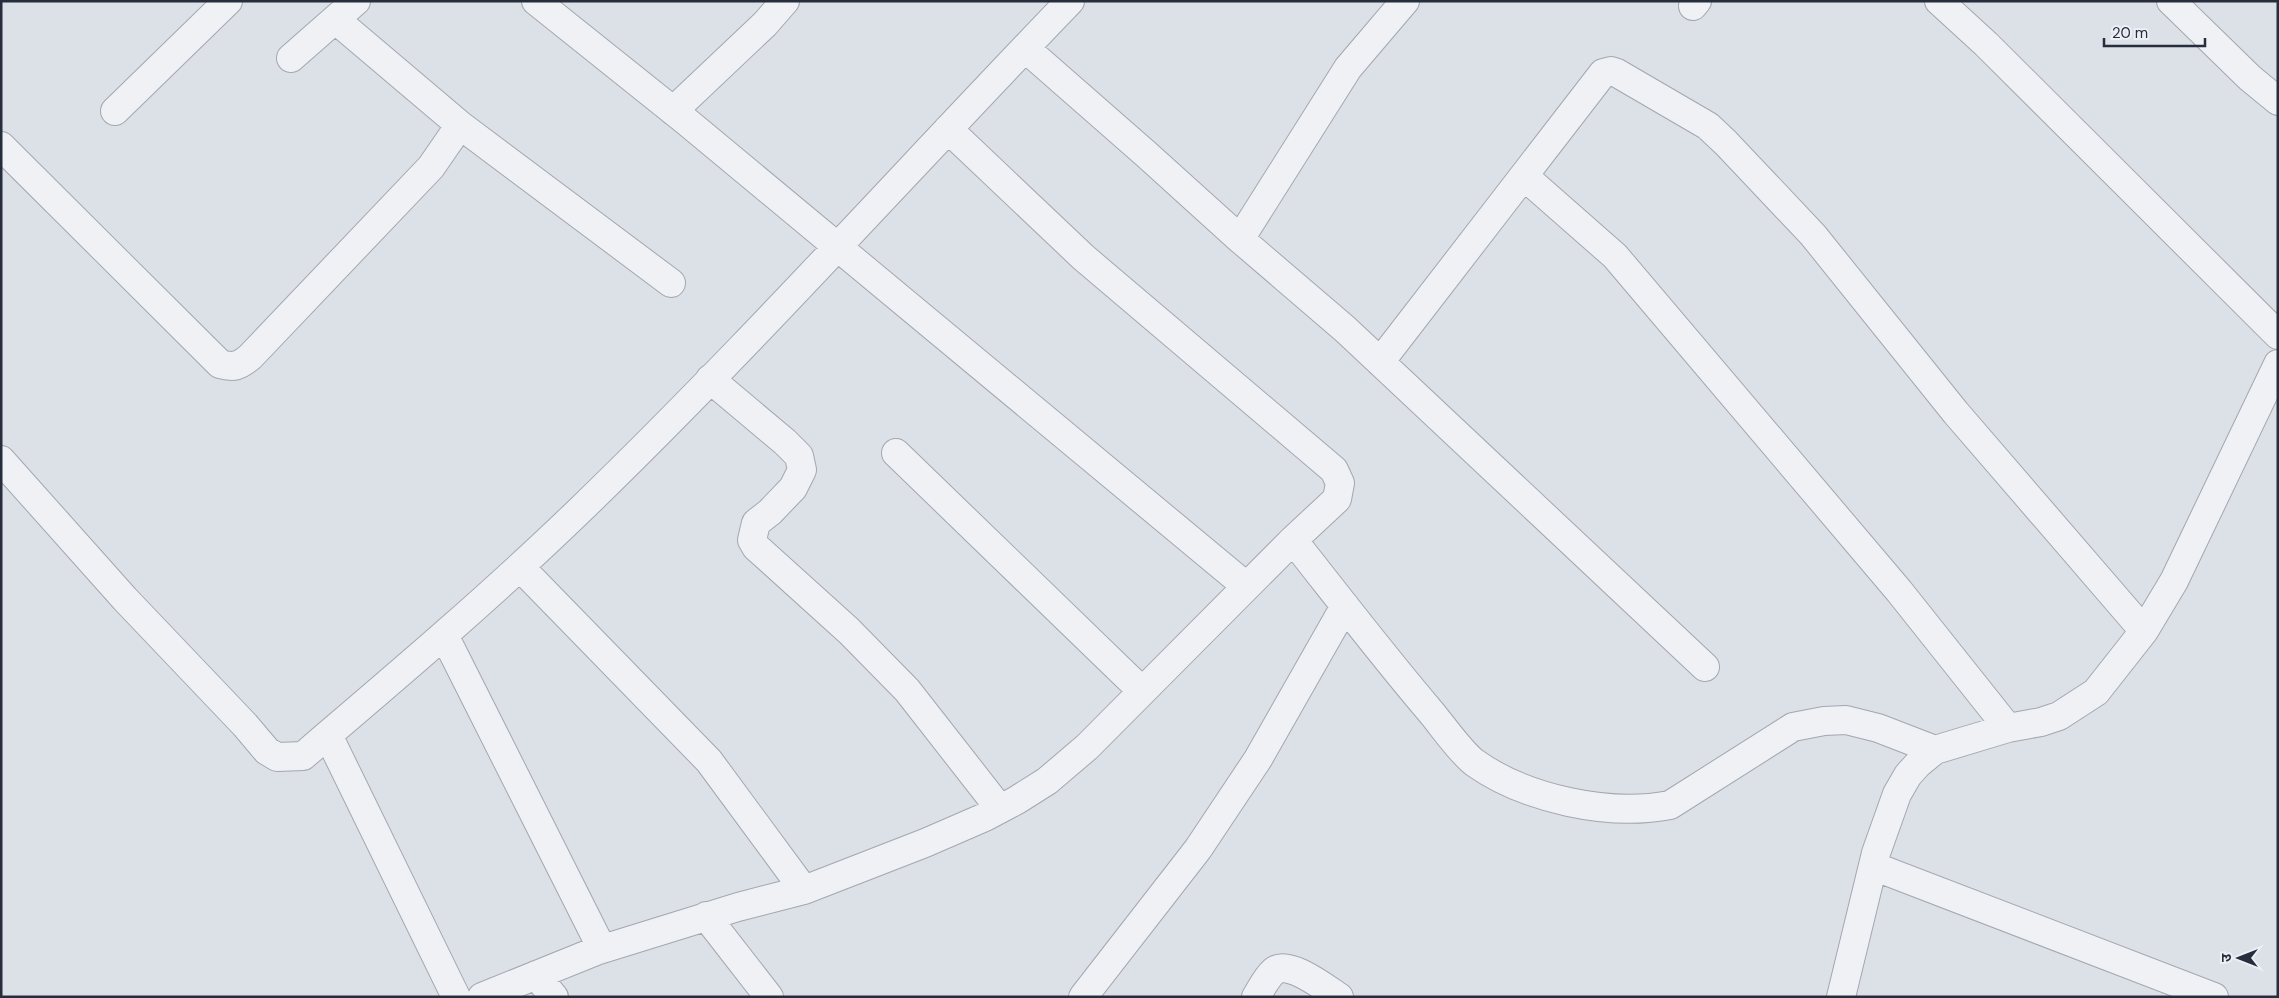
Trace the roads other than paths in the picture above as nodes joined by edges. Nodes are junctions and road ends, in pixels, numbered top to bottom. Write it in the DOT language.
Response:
graph roads {
  1 [pos="228,1"];
  2 [pos="356,1"];
  3 [pos="536,1"];
  4 [pos="785,1"];
  5 [pos="1070,1"];
  6 [pos="1405,1"];
  7 [pos="1939,1"];
  8 [pos="2171,1"];
  9 [pos="336,20"];
  10 [pos="1025,48"];
  11 [pos="291,58"];
  12 [pos="2278,101"];
  13 [pos="115,111"];
  14 [pos="674,111"];
  15 [pos="460,125"];
  16 [pos="948,128"];
  17 [pos="1,146"];
  18 [pos="1524,176"];
  19 [pos="1240,239"];
  20 [pos="837,246"];
  21 [pos="671,283"];
  22 [pos="2278,335"];
  23 [pos="1380,362"];
  24 [pos="2278,364"];
  25 [pos="710,379"];
  26 [pos="896,453"];
  27 [pos="1,460"];
  28 [pos="1293,540"];
  29 [pos="520,567"];
  30 [pos="1246,586"];
  31 [pos="1346,606"];
  32 [pos="2144,631"];
  33 [pos="444,635"];
  34 [pos="1704,667"];
  35 [pos="1142,691"];
  36 [pos="2008,728"];
  37 [pos="328,735"];
  38 [pos="1935,750"];
  39 [pos="1000,809"];
  40 [pos="1873,866"];
  41 [pos="804,890"];
  42 [pos="706,916"];
  43 [pos="602,949"];
  44 [pos="536,975"];
  45 [pos="456,997"];
  46 [pos="482,997"];
  47 [pos="554,997"];
  48 [pos="769,997"];
  49 [pos="1083,997"];
  50 [pos="1256,997"];
  51 [pos="1339,997"];
  52 [pos="1841,997"];
  53 [pos="2214,997"];
  1 -- 13 [label="street"];
  2 -- 9 [label="street"];
  3 -- 14 [label="street"];
  4 -- 14 [label="street"];
  5 -- 10 [label="street"];
  6 -- 19 [label="street"];
  7 -- 22 [label="street"];
  8 -- 12 [label="street"];
  9 -- 11 [label="street"];
  9 -- 15 [label="street"];
  10 -- 16 [label="street"];
  10 -- 19 [label="street"];
  14 -- 20 [label="street"];
  15 -- 17 [label="street"];
  15 -- 21 [label="street"];
  16 -- 20 [label="street"];
  16 -- 28 [label="street"];
  18 -- 23 [label="street"];
  18 -- 32 [label="street"];
  18 -- 36 [label="street"];
  19 -- 23 [label="street"];
  20 -- 25 [label="street"];
  20 -- 30 [label="street"];
  23 -- 34 [label="street"];
  24 -- 32 [label="street"];
  25 -- 29 [label="street"];
  25 -- 39 [label="street"];
  26 -- 35 [label="street"];
  27 -- 37 [label="street"];
  28 -- 30 [label="street"];
  28 -- 31 [label="street"];
  29 -- 33 [label="street"];
  29 -- 41 [label="street"];
  30 -- 35 [label="street"];
  31 -- 38 [label="street"];
  31 -- 49 [label="street"];
  32 -- 36 [label="street"];
  33 -- 37 [label="street"];
  33 -- 43 [label="street"];
  35 -- 39 [label="street"];
  36 -- 38 [label="street"];
  37 -- 45 [label="street"];
  38 -- 40 [label="street"];
  39 -- 41 [label="street"];
  40 -- 52 [label="street"];
  40 -- 53 [label="street"];
  41 -- 42 [label="street"];
  42 -- 43 [label="street"];
  42 -- 48 [label="street"];
  43 -- 44 [label="street"];
  44 -- 46 [label="street"];
  44 -- 47 [label="street"];
  50 -- 51 [label="street"];
}
